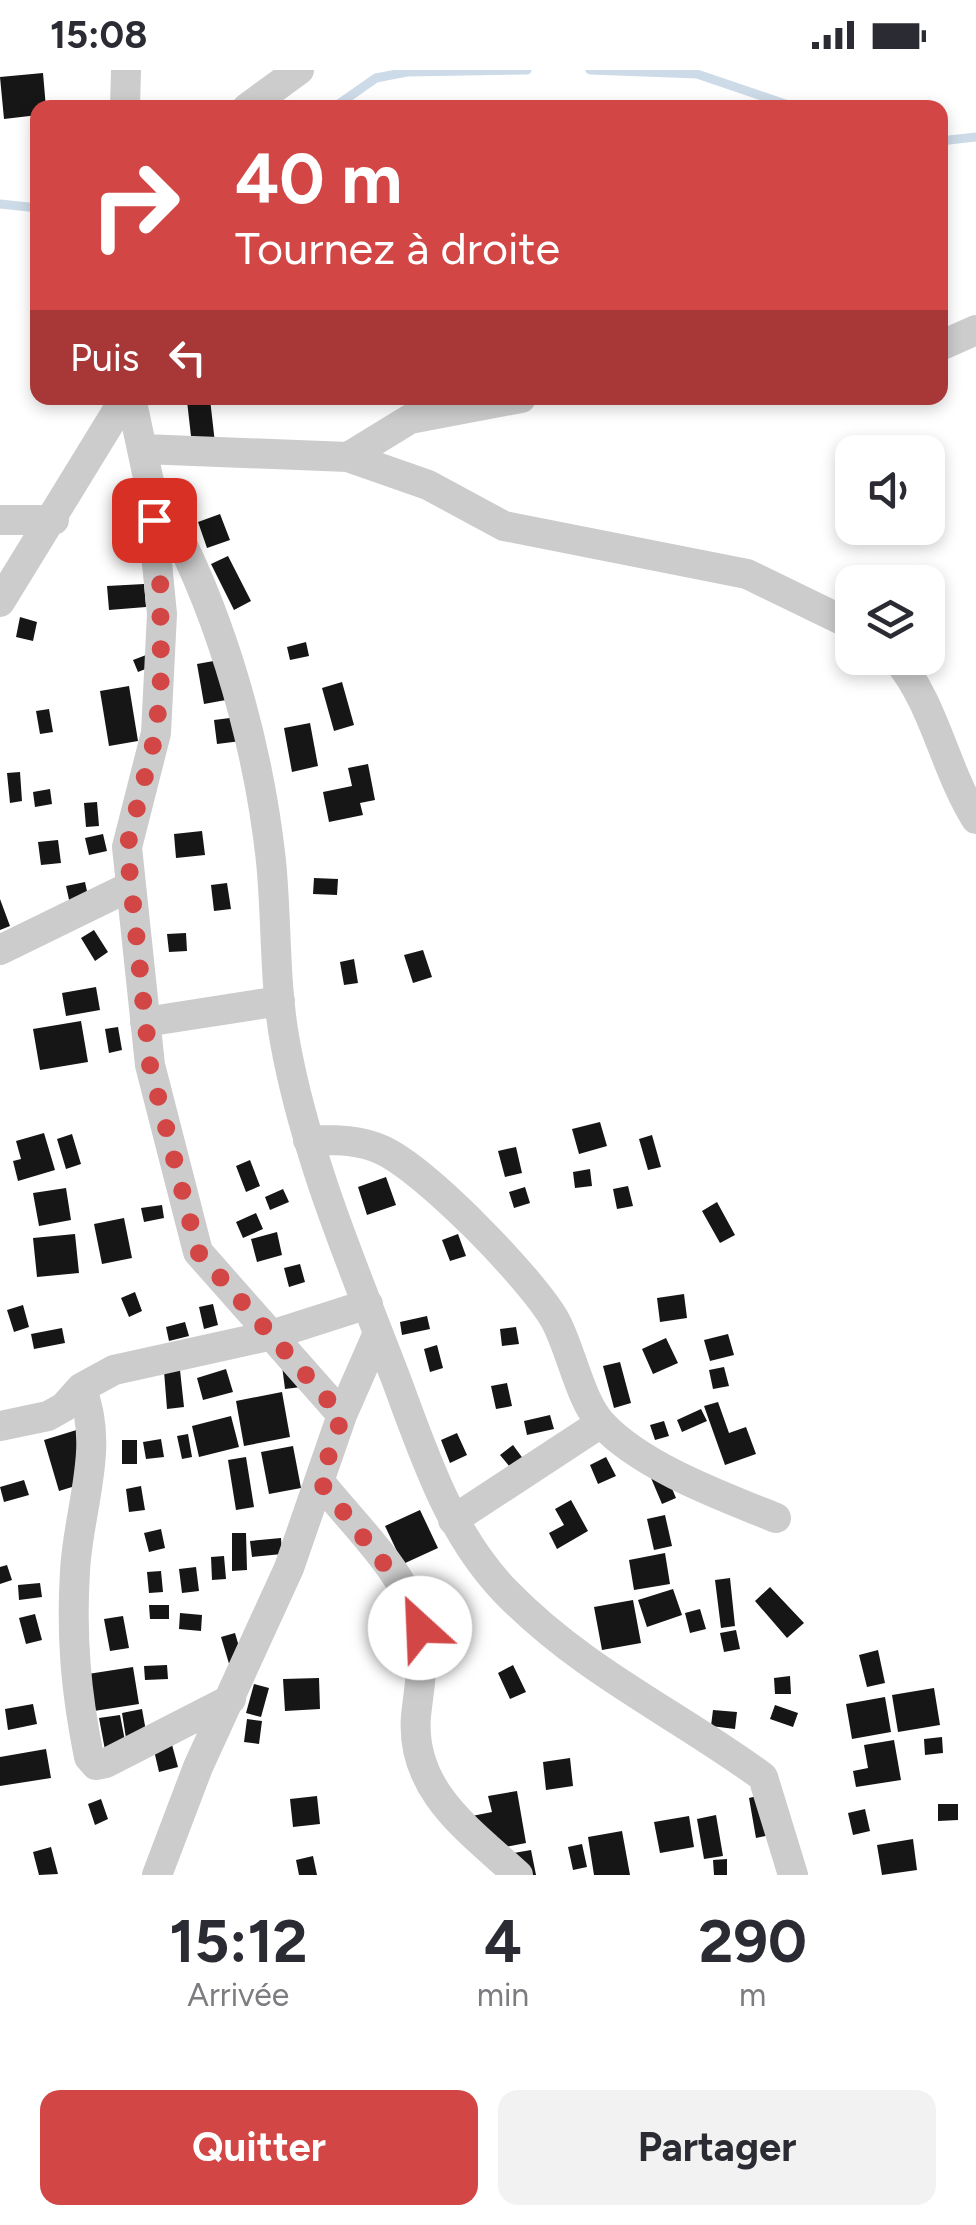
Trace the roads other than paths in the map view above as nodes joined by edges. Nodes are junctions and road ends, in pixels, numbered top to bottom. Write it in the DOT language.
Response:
graph roads {
  1 [pos="126,70"];
  2 [pos="298,70"];
  3 [pos="125,100"];
  4 [pos="257,100"];
  5 [pos="976,330"];
  6 [pos="948,342"];
  7 [pos="124,405"];
  8 [pos="130,405"];
  9 [pos="483,405"];
  10 [pos="143,450"];
  11 [pos="348,458"];
  12 [pos="149,482"];
  13 [pos="0,520"];
  14 [pos="54,520"];
  15 [pos="0,602"];
  16 [pos="835,617"];
  17 [pos="911,675"];
  18 [pos="976,819"];
  19 [pos="128,887"];
  20 [pos="0,950"];
  21 [pos="280,1002"];
  22 [pos="145,1022"];
  23 [pos="308,1140"];
  24 [pos="368,1304"];
  25 [pos="378,1334"];
  26 [pos="268,1336"];
  27 [pos="81,1388"];
  28 [pos="342,1416"];
  29 [pos="600,1423"];
  30 [pos="0,1426"];
  31 [pos="320,1482"];
  32 [pos="776,1518"];
  33 [pos="453,1520"];
  34 [pos="230,1699"];
  35 [pos="149,1872"];
  36 [pos="518,1875"];
  37 [pos="793,1875"];
  1 -- 3 [label="street"];
  2 -- 4 [label="street"];
  5 -- 6 [label="street"];
  7 -- 14 [label="street"];
  8 -- 10 [label="street"];
  9 -- 11 [label="street"];
  10 -- 11 [label="street"];
  10 -- 12 [label="street"];
  11 -- 16 [label="street"];
  12 -- 19 [label="street"];
  12 -- 21 [label="street"];
  13 -- 14 [label="street"];
  14 -- 15 [label="street"];
  17 -- 18 [label="street"];
  19 -- 20 [label="street"];
  19 -- 22 [label="street"];
  21 -- 22 [label="street"];
  21 -- 23 [label="street"];
  22 -- 26 [label="street"];
  23 -- 24 [label="street"];
  23 -- 29 [label="street"];
  24 -- 25 [label="street"];
  24 -- 26 [label="street"];
  25 -- 28 [label="street"];
  25 -- 33 [label="street"];
  26 -- 27 [label="street"];
  26 -- 28 [label="street"];
  27 -- 30 [label="street"];
  27 -- 34 [label="street"];
  28 -- 31 [label="street"];
  29 -- 32 [label="street"];
  29 -- 33 [label="street"];
  31 -- 34 [label="street"];
  31 -- 36 [label="street"];
  33 -- 37 [label="street"];
  34 -- 35 [label="street"];
}
